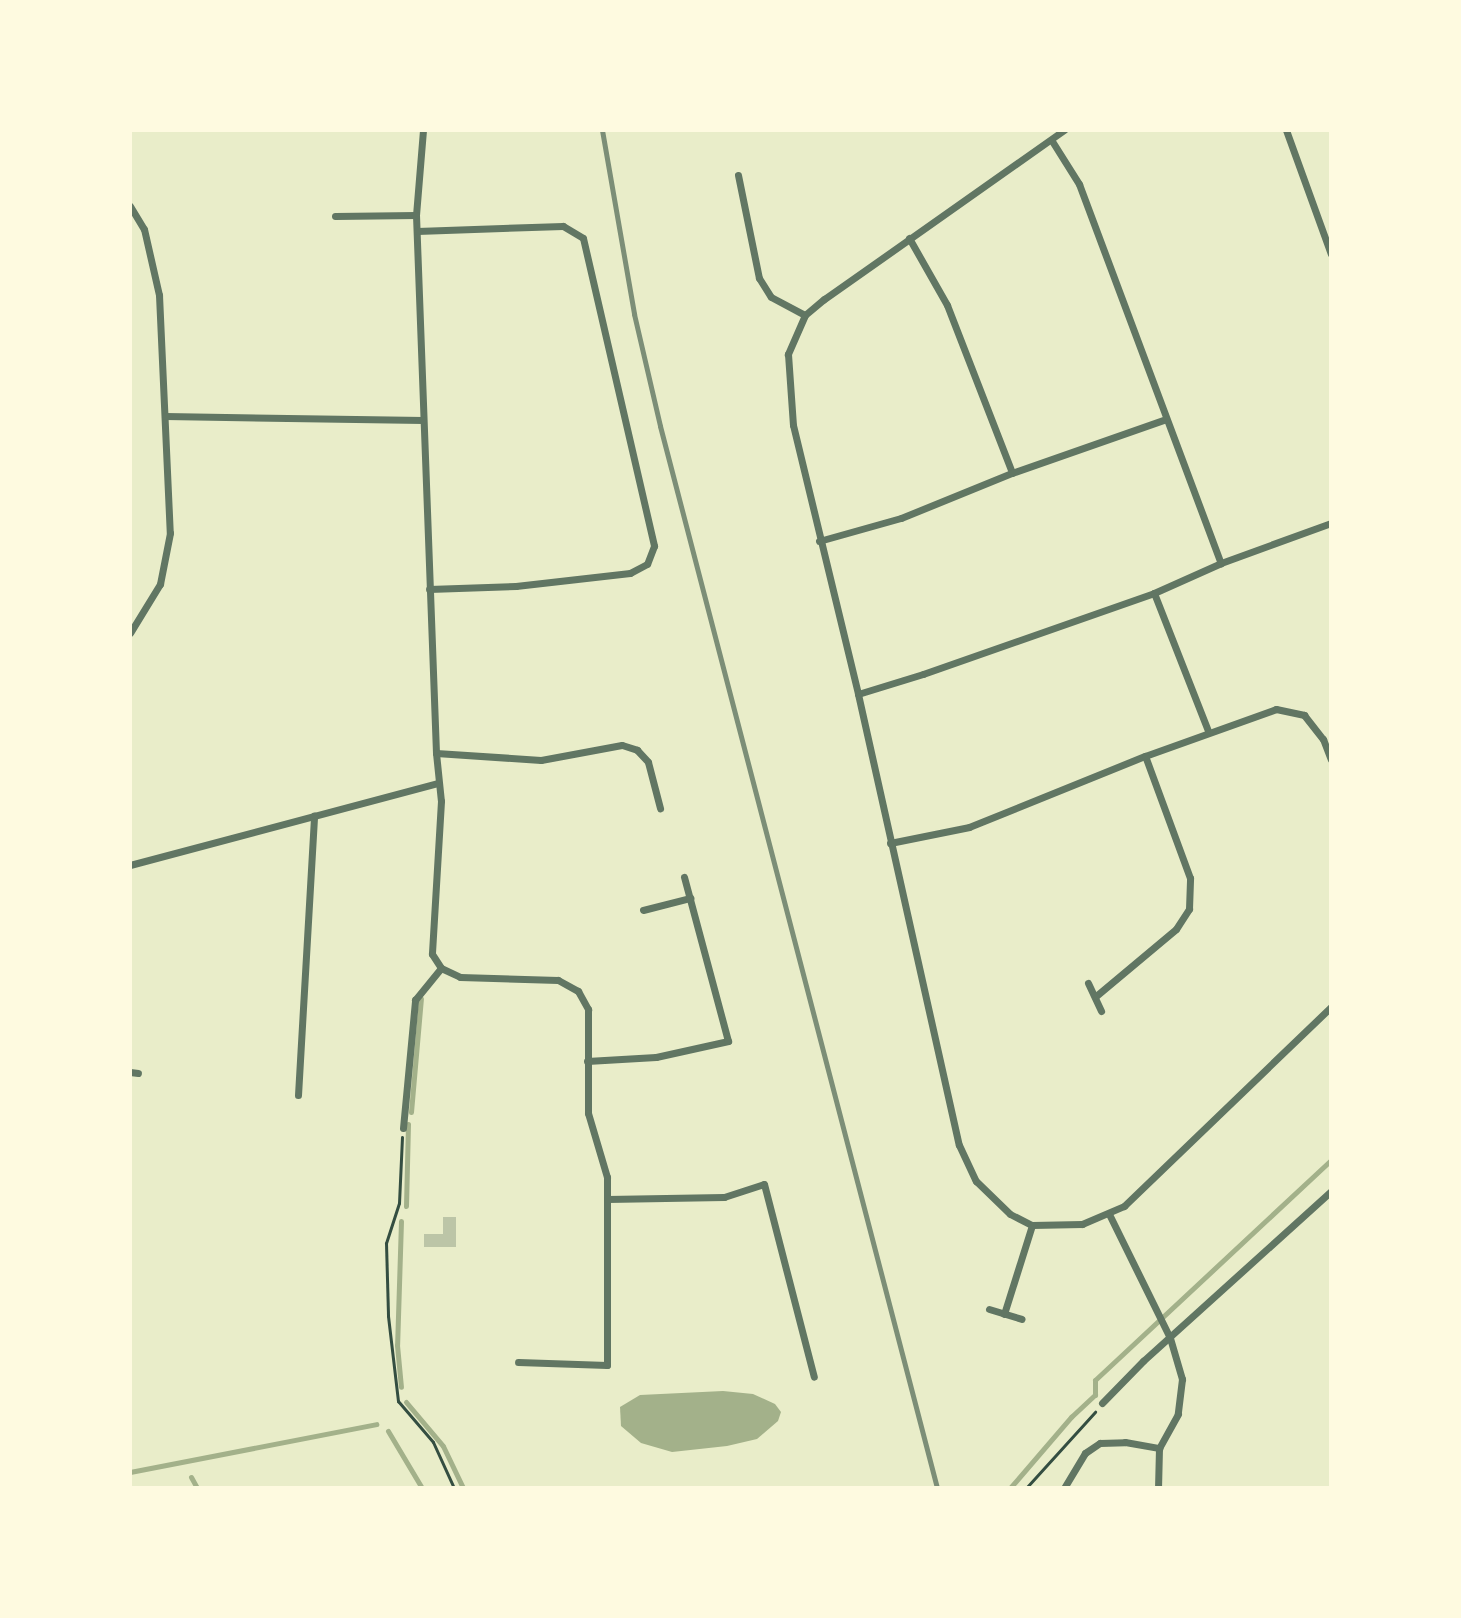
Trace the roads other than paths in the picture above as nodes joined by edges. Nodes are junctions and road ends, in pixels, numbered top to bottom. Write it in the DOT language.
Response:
graph roads {
  1 [pos="423,130"];
  2 [pos="1064,130"];
  3 [pos="1286,130"];
  4 [pos="1052,141"];
  5 [pos="738,175"];
  6 [pos="130,206"];
  7 [pos="416,215"];
  8 [pos="335,216"];
  9 [pos="417,231"];
  10 [pos="909,238"];
  11 [pos="1331,254"];
  12 [pos="805,315"];
  13 [pos="165,416"];
  14 [pos="1166,419"];
  15 [pos="423,420"];
  16 [pos="1012,473"];
  17 [pos="1331,523"];
  18 [pos="819,541"];
  19 [pos="1221,563"];
  20 [pos="429,589"];
  21 [pos="1154,593"];
  22 [pos="130,633"];
  23 [pos="858,694"];
  24 [pos="1208,731"];
  25 [pos="436,753"];
  26 [pos="1145,756"];
  27 [pos="1331,760"];
  28 [pos="438,783"];
  29 [pos="660,808"];
  30 [pos="314,815"];
  31 [pos="890,843"];
  32 [pos="130,865"];
  33 [pos="684,877"];
  34 [pos="690,898"];
  35 [pos="643,910"];
  36 [pos="441,968"];
  37 [pos="1088,983"];
  38 [pos="1096,996"];
  39 [pos="1331,1007"];
  40 [pos="1101,1011"];
  41 [pos="587,1061"];
  42 [pos="298,1095"];
  43 [pos="403,1128"];
  44 [pos="1331,1191"];
  45 [pos="607,1199"];
  46 [pos="1109,1214"];
  47 [pos="1032,1225"];
  48 [pos="989,1309"];
  49 [pos="1004,1314"];
  50 [pos="1021,1319"];
  51 [pos="1170,1338"];
  52 [pos="518,1362"];
  53 [pos="814,1377"];
  54 [pos="1102,1403"];
  55 [pos="1159,1448"];
  56 [pos="1064,1488"];
  57 [pos="1158,1488"];
  1 -- 7 [label="street"];
  2 -- 4 [label="street"];
  3 -- 11 [label="street"];
  4 -- 10 [label="street"];
  4 -- 14 [label="street"];
  5 -- 12 [label="street"];
  6 -- 13 [label="street"];
  7 -- 8 [label="street"];
  7 -- 9 [label="street"];
  9 -- 15 [label="street"];
  9 -- 20 [label="street"];
  10 -- 12 [label="street"];
  10 -- 16 [label="street"];
  12 -- 18 [label="street"];
  13 -- 15 [label="street"];
  13 -- 22 [label="street"];
  14 -- 16 [label="street"];
  14 -- 19 [label="street"];
  15 -- 20 [label="street"];
  16 -- 18 [label="street"];
  17 -- 19 [label="street"];
  18 -- 23 [label="street"];
  19 -- 21 [label="street"];
  20 -- 25 [label="street"];
  21 -- 23 [label="street"];
  21 -- 24 [label="street"];
  23 -- 31 [label="street"];
  24 -- 26 [label="street"];
  24 -- 27 [label="street"];
  25 -- 28 [label="street"];
  25 -- 29 [label="street"];
  26 -- 31 [label="street"];
  26 -- 38 [label="street"];
  28 -- 30 [label="street"];
  28 -- 36 [label="street"];
  30 -- 32 [label="street"];
  30 -- 42 [label="street"];
  31 -- 47 [label="street"];
  33 -- 34 [label="street"];
  34 -- 35 [label="street"];
  34 -- 41 [label="street"];
  36 -- 41 [label="street"];
  36 -- 43 [label="street"];
  37 -- 38 [label="street"];
  38 -- 40 [label="street"];
  39 -- 46 [label="street"];
  41 -- 45 [label="street"];
  44 -- 51 [label="street"];
  45 -- 52 [label="street"];
  45 -- 53 [label="street"];
  46 -- 47 [label="street"];
  46 -- 51 [label="street"];
  47 -- 49 [label="street"];
  48 -- 49 [label="street"];
  49 -- 50 [label="street"];
  51 -- 54 [label="street"];
  51 -- 55 [label="street"];
  55 -- 56 [label="street"];
  55 -- 57 [label="street"];
}
